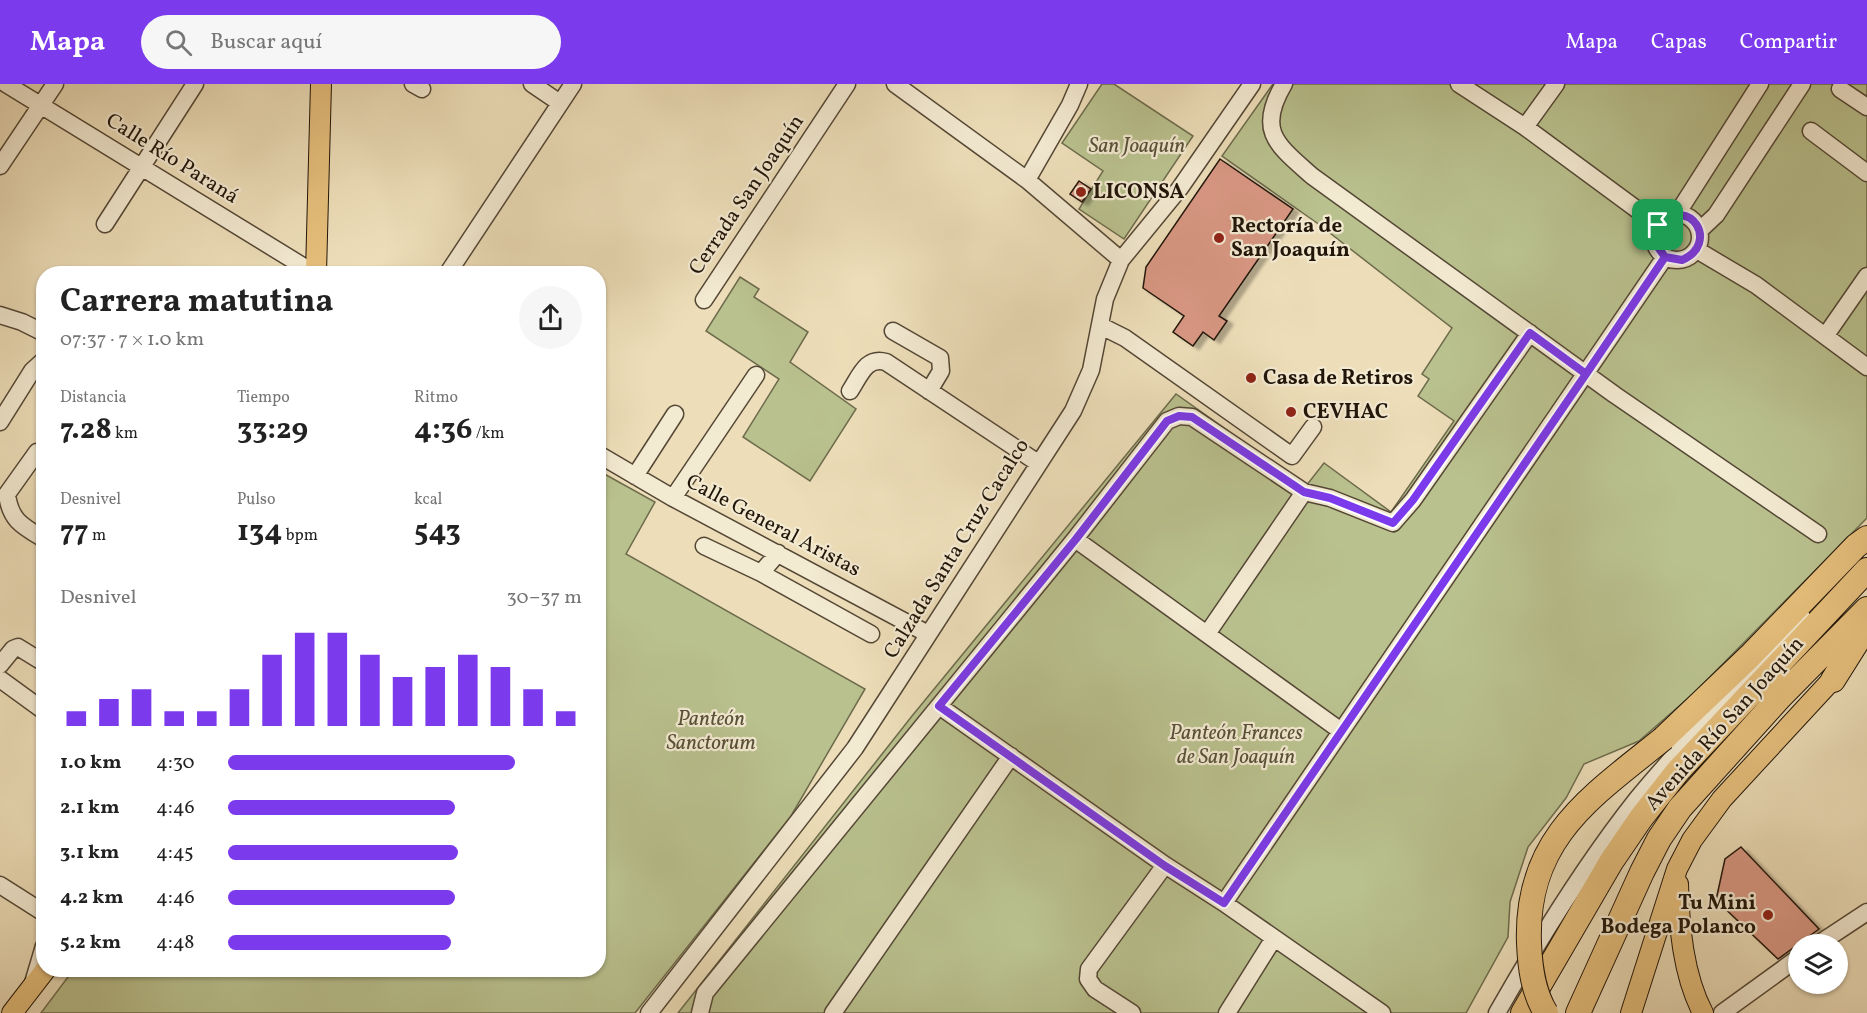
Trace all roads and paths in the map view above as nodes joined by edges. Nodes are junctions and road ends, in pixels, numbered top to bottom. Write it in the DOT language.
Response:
graph roads {
  1 [pos="6,84"];
  2 [pos="55,84"];
  3 [pos="195,84"];
  4 [pos="532,84"];
  5 [pos="573,84"];
  6 [pos="848,84"];
  7 [pos="895,84"];
  8 [pos="1079,84"];
  9 [pos="1252,84"];
  10 [pos="1284,84"];
  11 [pos="1459,84"];
  12 [pos="1556,84"];
  13 [pos="1803,84"];
  14 [pos="1756,86"];
  15 [pos="1840,89"];
  16 [pos="324,90"];
  17 [pos="560,103"];
  18 [pos="40,105"];
  19 [pos="1867,107"];
  20 [pos="1525,127"];
  21 [pos="1811,131"];
  22 [pos="0,166"];
  23 [pos="143,166"];
  24 [pos="1867,173"];
  25 [pos="1026,180"];
  26 [pos="1677,214"];
  27 [pos="105,224"];
  28 [pos="1658,225"];
  29 [pos="1700,230"];
  30 [pos="1697,250"];
  31 [pos="1665,257"];
  32 [pos="1121,260"];
  33 [pos="304,266"];
  34 [pos="315,266"];
  35 [pos="453,266"];
  36 [pos="1867,276"];
  37 [pos="704,300"];
  38 [pos="0,315"];
  39 [pos="1101,326"];
  40 [pos="36,329"];
  41 [pos="893,331"];
  42 [pos="1530,333"];
  43 [pos="1826,335"];
  44 [pos="36,367"];
  45 [pos="1867,368"];
  46 [pos="1586,374"];
  47 [pos="756,375"];
  48 [pos="850,391"];
  49 [pos="928,391"];
  50 [pos="675,414"];
  51 [pos="0,422"];
  52 [pos="1313,427"];
  53 [pos="36,453"];
  54 [pos="606,459"];
  55 [pos="1038,463"];
  56 [pos="635,476"];
  57 [pos="1304,492"];
  58 [pos="673,498"];
  59 [pos="1818,534"];
  60 [pos="36,535"];
  61 [pos="1076,539"];
  62 [pos="1864,540"];
  63 [pos="704,546"];
  64 [pos="777,553"];
  65 [pos="1867,570"];
  66 [pos="761,573"];
  67 [pos="1867,609"];
  68 [pos="1867,626"];
  69 [pos="871,634"];
  70 [pos="928,634"];
  71 [pos="1207,634"];
  72 [pos="1867,642"];
  73 [pos="36,658"];
  74 [pos="0,665"];
  75 [pos="0,679"];
  76 [pos="1833,680"];
  77 [pos="36,705"];
  78 [pos="939,706"];
  79 [pos="1341,731"];
  80 [pos="1011,756"];
  81 [pos="1165,866"];
  82 [pos="1677,869"];
  83 [pos="0,885"];
  84 [pos="1224,903"];
  85 [pos="36,909"];
  86 [pos="1867,912"];
  87 [pos="1834,934"];
  88 [pos="1274,938"];
  89 [pos="1788,965"];
  90 [pos="36,973"];
  91 [pos="40,977"];
  92 [pos="32,987"];
  93 [pos="12,1013"];
  94 [pos="649,1013"];
  95 [pos="700,1013"];
  96 [pos="832,1013"];
  97 [pos="1132,1013"];
  98 [pos="1227,1013"];
  99 [pos="1382,1013"];
  100 [pos="1497,1013"];
  101 [pos="1524,1013"];
  102 [pos="1546,1013"];
  103 [pos="1578,1013"];
  104 [pos="1631,1013"];
  105 [pos="1703,1013"];
  106 [pos="1722,1013"];
  1 -- 18 [label="street, Calle Río Paraná"];
  2 -- 18 [label="street"];
  3 -- 23 [label="street"];
  4 -- 17 [label="street"];
  5 -- 17 [label="street"];
  6 -- 37 [label="street, Cerrada San Joaquín"];
  7 -- 25 [label="street"];
  8 -- 25 [label="street"];
  9 -- 32 [label="street, Calzada Santa Cruz Cacalco"];
  10 -- 42 [label="street"];
  11 -- 20 [label="street"];
  12 -- 20 [label="street"];
  13 -- 29 [label="street"];
  14 -- 26 [label="street"];
  15 -- 19 [label="street"];
  16 -- 34 [label="main road"];
  17 -- 35 [label="street"];
  18 -- 22 [label="street"];
  18 -- 23 [label="street, Calle Río Paraná"];
  20 -- 28 [label="street"];
  21 -- 24 [label="street"];
  23 -- 27 [label="street"];
  23 -- 33 [label="street, Calle Río Paraná"];
  25 -- 32 [label="street"];
  26 -- 28 [label="street"];
  26 -- 29 [label="street"];
  28 -- 31 [label="street"];
  29 -- 30 [label="street"];
  30 -- 31 [label="street"];
  30 -- 43 [label="street"];
  31 -- 46 [label="street"];
  32 -- 39 [label="street, Calzada Santa Cruz Cacalco"];
  36 -- 43 [label="street"];
  38 -- 40 [label="street"];
  39 -- 52 [label="street"];
  39 -- 55 [label="street, Calzada Santa Cruz Cacalco"];
  41 -- 49 [label="street"];
  42 -- 46 [label="street"];
  42 -- 57 [label="street"];
  43 -- 45 [label="street"];
  44 -- 51 [label="street"];
  46 -- 59 [label="street"];
  46 -- 79 [label="street"];
  47 -- 58 [label="street"];
  48 -- 49 [label="street"];
  49 -- 55 [label="street"];
  50 -- 56 [label="street"];
  53 -- 60 [label="street"];
  54 -- 56 [label="street, Calle General Aristas"];
  55 -- 70 [label="street, Calzada Santa Cruz Cacalco"];
  56 -- 58 [label="street, Calle General Aristas"];
  57 -- 61 [label="street"];
  57 -- 71 [label="street"];
  58 -- 64 [label="street, Calle General Aristas"];
  61 -- 71 [label="street"];
  61 -- 78 [label="street"];
  62 -- 100 [label="street"];
  62 -- 102 [label="highway, bridge"];
  63 -- 66 [label="street"];
  64 -- 66 [label="street"];
  64 -- 70 [label="street, Calle General Aristas"];
  65 -- 101 [label="highway, Avenida Río San Joaquín"];
  66 -- 69 [label="street"];
  67 -- 103 [label="highway, Avenida Río San Joaquín"];
  68 -- 76 [label="highway"];
  70 -- 94 [label="street, Calzada Santa Cruz Cacalco"];
  71 -- 79 [label="street"];
  72 -- 76 [label="main road"];
  73 -- 74 [label="street"];
  75 -- 77 [label="street"];
  76 -- 82 [label="main road"];
  78 -- 80 [label="street"];
  78 -- 95 [label="street"];
  79 -- 84 [label="street"];
  80 -- 81 [label="street"];
  80 -- 96 [label="street"];
  81 -- 84 [label="street"];
  81 -- 97 [label="street"];
  82 -- 104 [label="main road"];
  82 -- 105 [label="main road"];
  83 -- 85 [label="street"];
  84 -- 88 [label="street"];
  86 -- 87 [label="street"];
  88 -- 98 [label="street"];
  88 -- 99 [label="street"];
  89 -- 106 [label="street"];
  90 -- 92 [label="street"];
  91 -- 92 [label="main road"];
  92 -- 93 [label="main road"];
}
